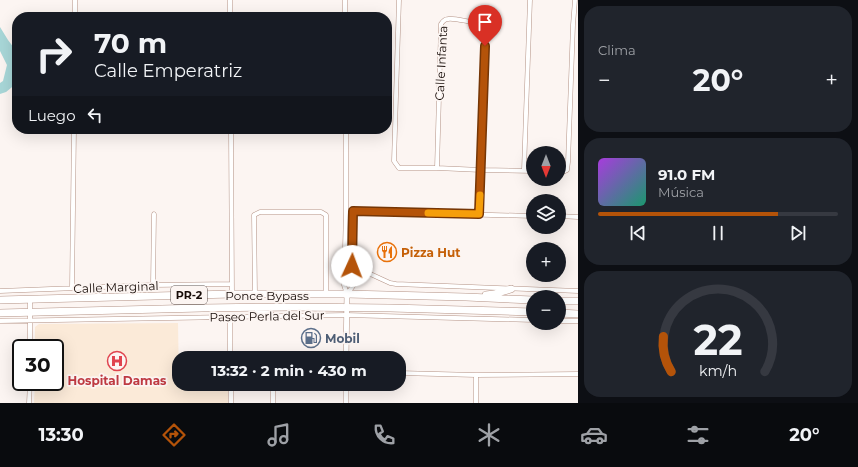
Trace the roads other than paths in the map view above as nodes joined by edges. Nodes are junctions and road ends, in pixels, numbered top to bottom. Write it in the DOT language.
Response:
graph roads {
  1 [pos="75,0"];
  2 [pos="230,0"];
  3 [pos="345,0"];
  4 [pos="399,0"];
  5 [pos="530,0"];
  6 [pos="575,0"];
  7 [pos="75,12"];
  8 [pos="230,12"];
  9 [pos="345,12"];
  10 [pos="74,134"];
  11 [pos="231,134"];
  12 [pos="346,134"];
  13 [pos="437,168"];
  14 [pos="481,170"];
  15 [pos="524,170"];
  16 [pos="566,170"];
  17 [pos="346,211"];
  18 [pos="353,211"];
  19 [pos="154,214"];
  20 [pos="479,214"];
  21 [pos="526,216"];
  22 [pos="566,216"];
  23 [pos="578,217"];
  24 [pos="345,239"];
  25 [pos="354,239"];
  26 [pos="352,266"];
  27 [pos="232,284"];
  28 [pos="153,285"];
  29 [pos="72,288"];
  30 [pos="511,289"];
  31 [pos="0,291"];
  32 [pos="578,291"];
  33 [pos="232,294"];
  34 [pos="254,294"];
  35 [pos="347,294"];
  36 [pos="326,295"];
  37 [pos="466,297"];
  38 [pos="30,299"];
  39 [pos="0,300"];
  40 [pos="526,300"];
  41 [pos="566,301"];
  42 [pos="578,301"];
  43 [pos="248,307"];
  44 [pos="347,311"];
  45 [pos="30,312"];
  46 [pos="526,312"];
  47 [pos="0,313"];
  48 [pos="566,313"];
  49 [pos="578,314"];
  50 [pos="272,316"];
  51 [pos="230,317"];
  52 [pos="30,320"];
  53 [pos="526,320"];
  54 [pos="0,321"];
  55 [pos="566,321"];
  56 [pos="578,321"];
  57 [pos="30,339"];
  58 [pos="230,351"];
  59 [pos="346,351"];
  60 [pos="406,373"];
  61 [pos="578,374"];
  62 [pos="476,375"];
  63 [pos="30,391"];
  64 [pos="231,391"];
  65 [pos="273,391"];
  66 [pos="346,391"];
  67 [pos="29,403"];
  68 [pos="231,403"];
  69 [pos="273,403"];
  70 [pos="346,403"];
  71 [pos="476,403"];
  1 -- 7 [label="street"];
  2 -- 8 [label="street"];
  3 -- 9 [label="street"];
  4 -- 13 [label="street"];
  5 -- 15 [label="street"];
  6 -- 16 [label="street"];
  10 -- 29 [label="street"];
  11 -- 27 [label="street"];
  12 -- 17 [label="street"];
  13 -- 14 [label="street"];
  13 -- 14 [label="street, Calle Infanta"];
  14 -- 15 [label="street"];
  14 -- 20 [label="street, Calle Infanta"];
  17 -- 18 [label="street"];
  17 -- 24 [label="street"];
  18 -- 20 [label="street"];
  18 -- 25 [label="street"];
  19 -- 28 [label="street"];
  20 -- 21 [label="street"];
  22 -- 23 [label="street"];
  24 -- 25 [label="street"];
  24 -- 35 [label="street"];
  25 -- 26 [label="street"];
  26 -- 30 [label="street"];
  26 -- 35 [label="street"];
  27 -- 28 [label="street, Calle Marginal"];
  27 -- 33 [label="street"];
  28 -- 29 [label="street, Calle Marginal"];
  29 -- 31 [label="street, Calle Marginal"];
  30 -- 32 [label="street"];
  30 -- 37 [label="highway"];
  33 -- 34 [label="highway, Ponce Bypass / PR-2"];
  33 -- 38 [label="highway, Ponce Bypass / PR-2"];
  34 -- 36 [label="highway, Ponce Bypass / PR-2"];
  34 -- 36 [label="street"];
  35 -- 36 [label="highway, Ponce Bypass / PR-2"];
  35 -- 37 [label="highway, Ponce Bypass / PR-2"];
  35 -- 44 [label="street"];
  37 -- 40 [label="highway, Ponce Bypass / PR-2"];
  38 -- 39 [label="highway, Ponce Bypass / PR-2"];
  38 -- 45 [label="street"];
  41 -- 42 [label="highway"];
  43 -- 44 [label="highway, Ponce Bypass / PR-2"];
  43 -- 45 [label="highway, Ponce Bypass / PR-2"];
  43 -- 50 [label="highway"];
  44 -- 46 [label="highway, Ponce Bypass / PR-2"];
  44 -- 50 [label="street, Paseo Perla del Sur"];
  44 -- 53 [label="street, Paseo Perla del Sur"];
  44 -- 59 [label="street"];
  45 -- 47 [label="highway, Ponce Bypass / PR-2"];
  45 -- 52 [label="street"];
  48 -- 49 [label="highway"];
  50 -- 51 [label="street, Paseo Perla del Sur"];
  51 -- 52 [label="street, Paseo Perla del Sur"];
  51 -- 58 [label="street"];
  52 -- 54 [label="street, Paseo Perla del Sur"];
  52 -- 57 [label="street"];
  55 -- 56 [label="street"];
  60 -- 62 [label="street"];
  61 -- 62 [label="street"];
  62 -- 71 [label="street"];
  63 -- 67 [label="street"];
  64 -- 68 [label="street"];
  65 -- 69 [label="street"];
  66 -- 70 [label="street"];
}
